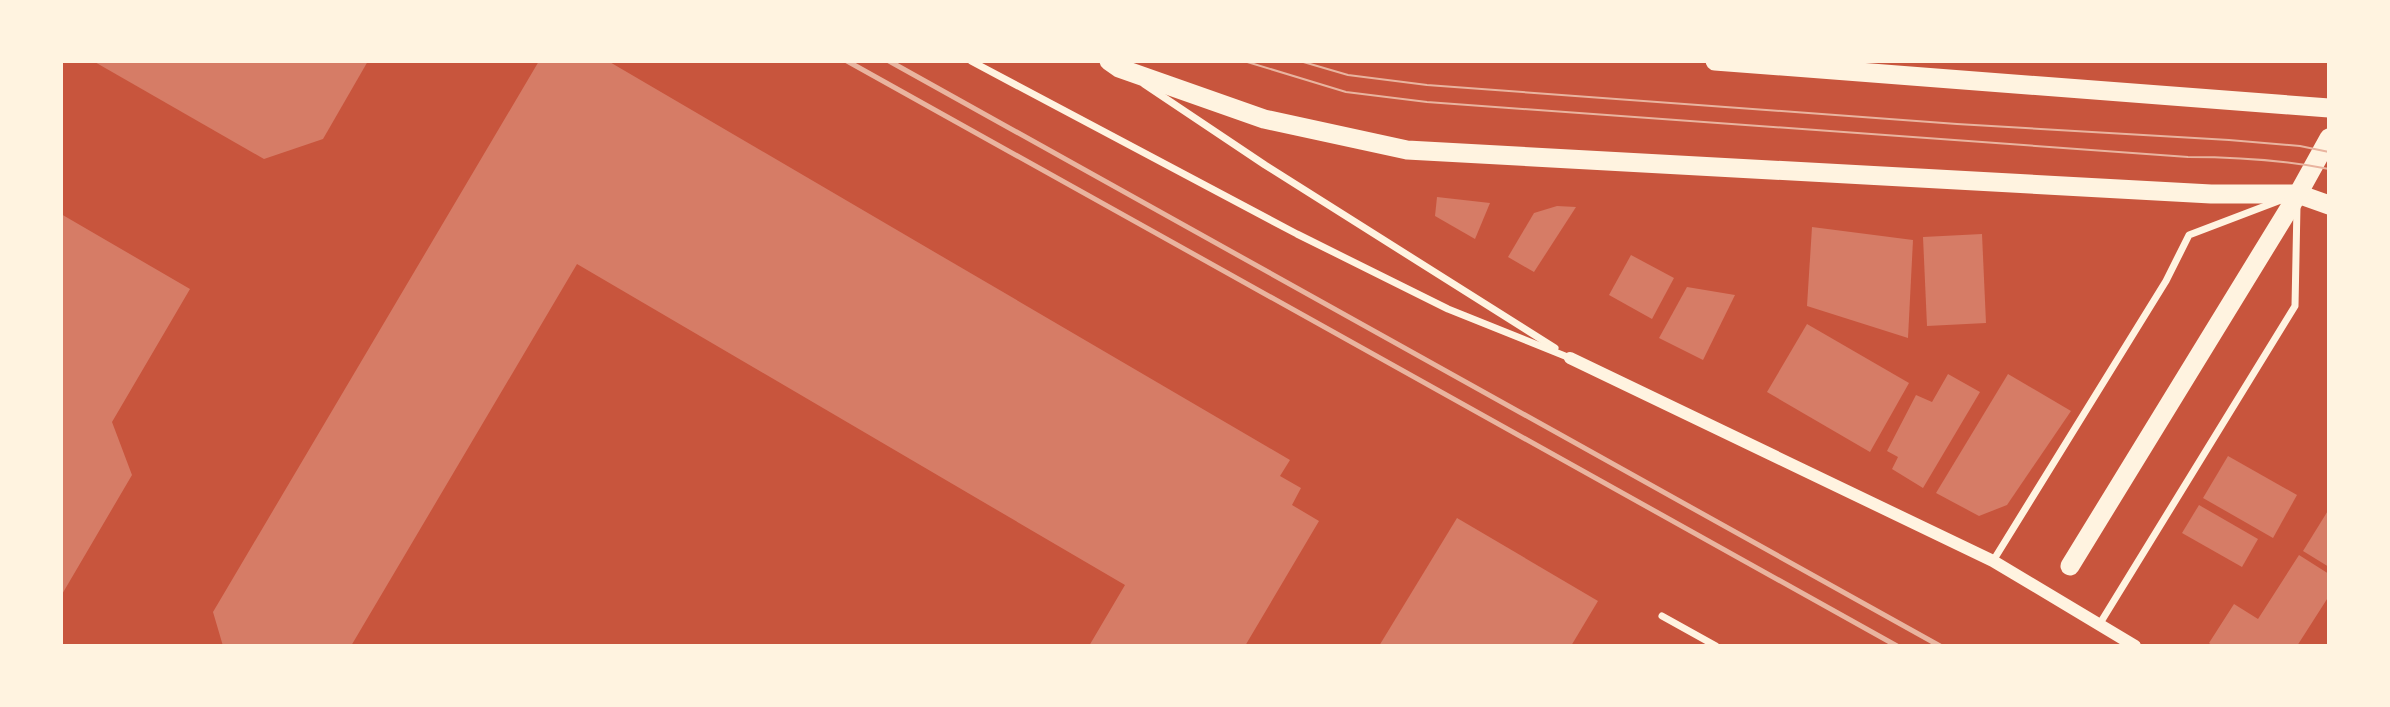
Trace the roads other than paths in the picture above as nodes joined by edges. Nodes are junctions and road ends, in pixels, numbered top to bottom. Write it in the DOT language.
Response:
graph roads {
  1 [pos="971,61"];
  2 [pos="1715,61"];
  3 [pos="1117,64"];
  4 [pos="2329,108"];
  5 [pos="2329,138"];
  6 [pos="2298,194"];
  7 [pos="2329,205"];
  8 [pos="1570,358"];
  9 [pos="1993,561"];
  10 [pos="2070,566"];
  11 [pos="1662,616"];
  12 [pos="2099,625"];
  13 [pos="1716,646"];
  14 [pos="2136,646"];
  1 -- 8 [label="street"];
  2 -- 4 [label="highway"];
  3 -- 6 [label="highway"];
  3 -- 8 [label="street"];
  5 -- 6 [label="highway"];
  6 -- 7 [label="highway"];
  6 -- 9 [label="street"];
  6 -- 10 [label="highway"];
  6 -- 12 [label="street"];
  8 -- 9 [label="street"];
  9 -- 12 [label="street"];
  11 -- 13 [label="street"];
  12 -- 14 [label="street"];
}
